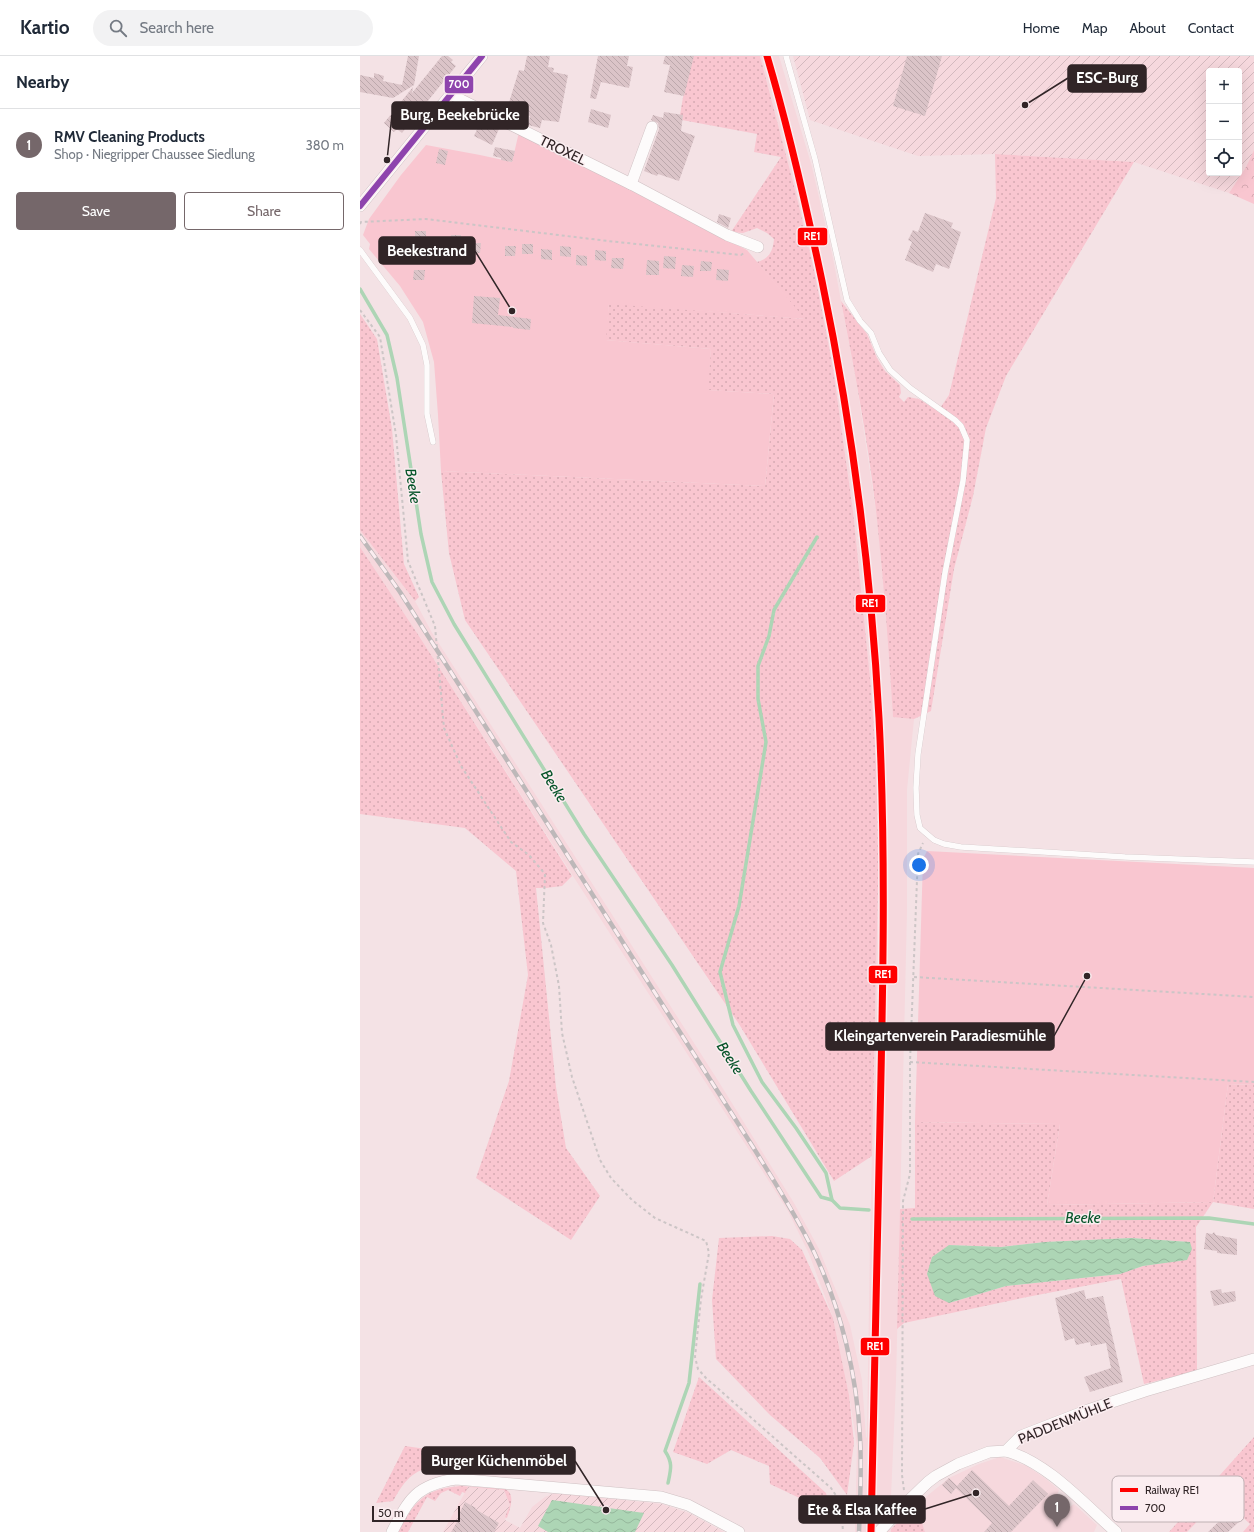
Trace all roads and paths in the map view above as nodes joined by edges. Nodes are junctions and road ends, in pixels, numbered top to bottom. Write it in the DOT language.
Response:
graph roads {
  1 [pos="481,56"];
  2 [pos="786,56"];
  3 [pos="452,94"];
  4 [pos="652,128"];
  5 [pos="631,184"];
  6 [pos="360,206"];
  7 [pos="360,224"];
  8 [pos="758,247"];
  9 [pos="360,250"];
  10 [pos="360,310"];
  11 [pos="433,442"];
  12 [pos="927,834"];
  13 [pos="1254,862"];
  14 [pos="914,977"];
  15 [pos="1254,997"];
  16 [pos="910,1062"];
  17 [pos="1254,1082"];
  18 [pos="1254,1359"];
  19 [pos="1006,1451"];
  20 [pos="909,1500"];
  21 [pos="392,1532"];
  22 [pos="739,1532"];
  23 [pos="843,1532"];
  24 [pos="879,1532"];
  25 [pos="1116,1532"];
  1 -- 3 [label="street"];
  2 -- 12 [label="lane"];
  3 -- 5 [label="street, TROXEL"];
  3 -- 6 [label="street"];
  4 -- 5 [label="street"];
  5 -- 8 [label="street, TROXEL"];
  7 -- 8 [label="path"];
  9 -- 11 [label="lane"];
  10 -- 23 [label="path"];
  12 -- 13 [label="lane"];
  12 -- 14 [label="path"];
  14 -- 15 [label="path"];
  14 -- 16 [label="path"];
  16 -- 17 [label="path"];
  16 -- 20 [label="path"];
  18 -- 19 [label="street, PADDENMÜHLE"];
  19 -- 20 [label="street, PADDENMÜHLE"];
  19 -- 25 [label="street"];
  20 -- 24 [label="street, PADDENMÜHLE"];
  21 -- 22 [label="street"];
}
